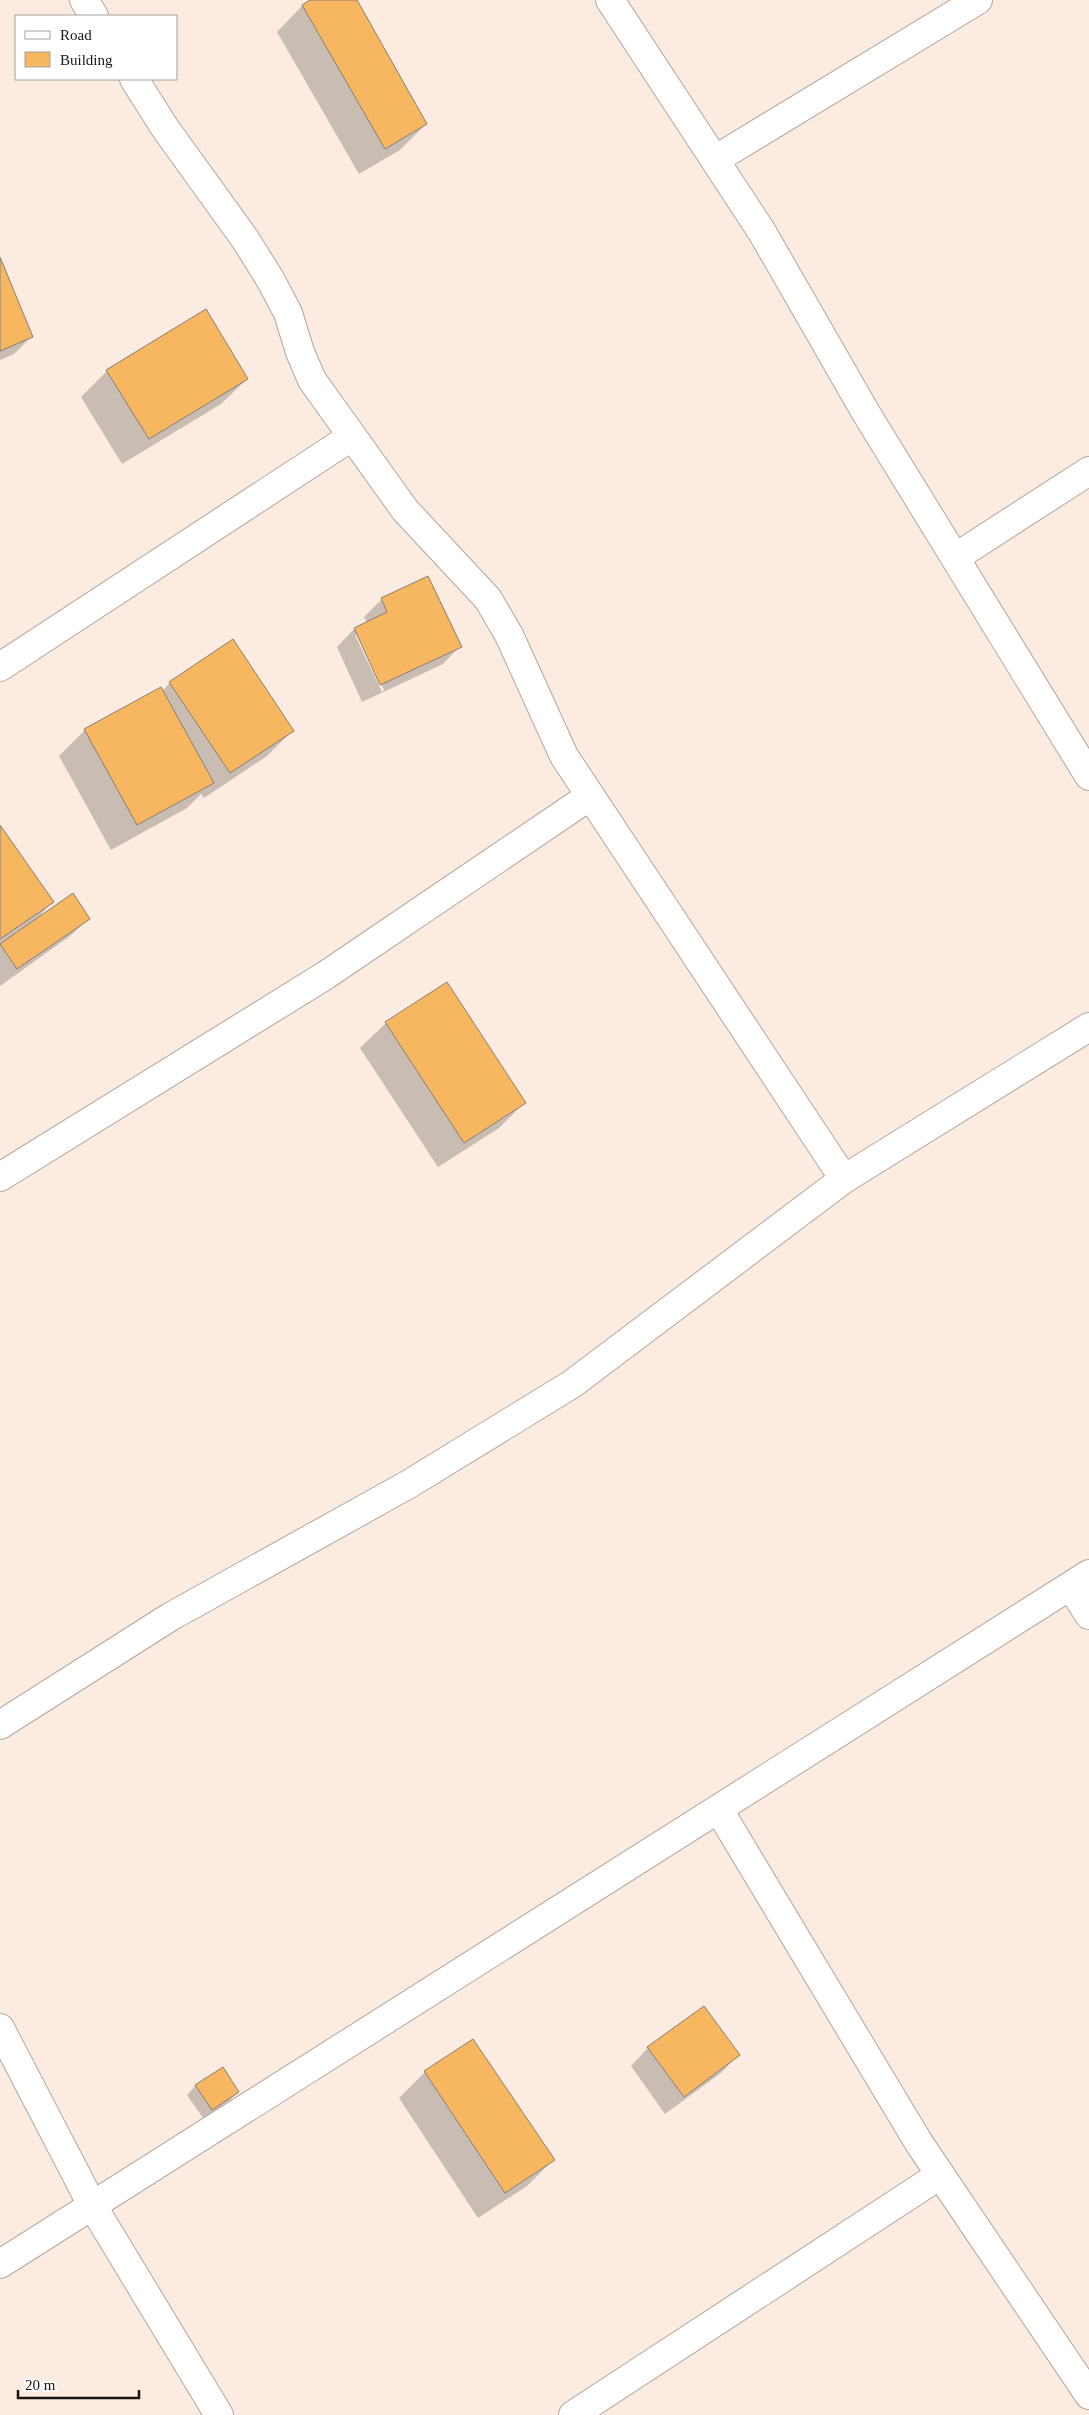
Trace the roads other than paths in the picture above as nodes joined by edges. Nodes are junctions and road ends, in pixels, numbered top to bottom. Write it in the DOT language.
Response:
graph roads {
  1 [pos="84,0"];
  2 [pos="610,0"];
  3 [pos="978,0"];
  4 [pos="93,15"];
  5 [pos="135,80"];
  6 [pos="716,159"];
  7 [pos="351,437"];
  8 [pos="1089,471"];
  9 [pos="956,557"];
  10 [pos="1,665"];
  11 [pos="1089,776"];
  12 [pos="590,796"];
  13 [pos="1089,1028"];
  14 [pos="0,1177"];
  15 [pos="844,1178"];
  16 [pos="1080,1580"];
  17 [pos="1089,1614"];
  18 [pos="0,1724"];
  19 [pos="719,1810"];
  20 [pos="0,2028"];
  21 [pos="940,2175"];
  22 [pos="92,2205"];
  23 [pos="0,2264"];
  24 [pos="1089,2395"];
  25 [pos="219,2415"];
  26 [pos="573,2415"];
  1 -- 4 [label="street"];
  2 -- 6 [label="street"];
  3 -- 6 [label="street"];
  5 -- 7 [label="street"];
  6 -- 9 [label="street"];
  7 -- 10 [label="street"];
  7 -- 12 [label="street"];
  8 -- 9 [label="street"];
  9 -- 11 [label="street"];
  12 -- 14 [label="street"];
  12 -- 15 [label="street"];
  13 -- 15 [label="street"];
  15 -- 18 [label="street"];
  16 -- 17 [label="street"];
  16 -- 19 [label="street"];
  19 -- 21 [label="street"];
  19 -- 22 [label="street"];
  20 -- 22 [label="street"];
  21 -- 24 [label="street"];
  21 -- 26 [label="street"];
  22 -- 23 [label="street"];
  22 -- 25 [label="street"];
}
